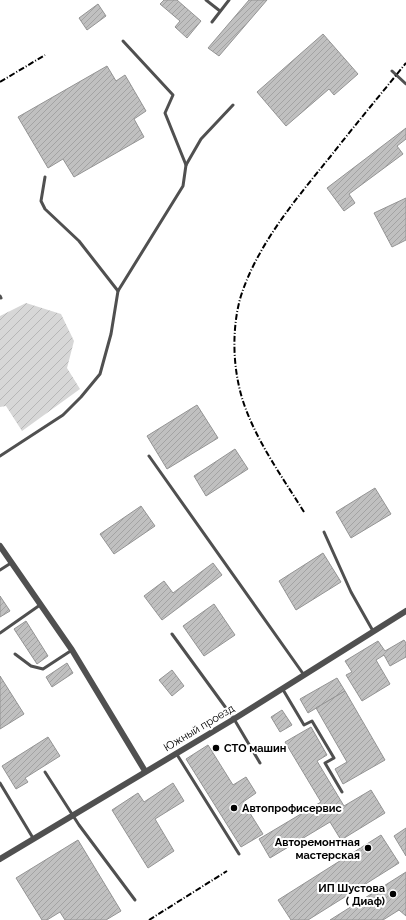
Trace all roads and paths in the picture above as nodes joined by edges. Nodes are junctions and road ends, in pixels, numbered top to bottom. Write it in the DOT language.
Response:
graph roads {
  1 [pos="206,0"];
  2 [pos="229,0"];
  3 [pos="220,11"];
  4 [pos="212,22"];
  5 [pos="123,41"];
  6 [pos="392,71"];
  7 [pos="406,84"];
  8 [pos="233,106"];
  9 [pos="186,165"];
  10 [pos="44,177"];
  11 [pos="118,291"];
  12 [pos="0,456"];
  13 [pos="149,456"];
  14 [pos="324,532"];
  15 [pos="0,546"];
  16 [pos="11,563"];
  17 [pos="0,570"];
  18 [pos="40,606"];
  19 [pos="406,610"];
  20 [pos="373,631"];
  21 [pos="0,633"];
  22 [pos="172,634"];
  23 [pos="72,650"];
  24 [pos="16,654"];
  25 [pos="304,675"];
  26 [pos="282,688"];
  27 [pos="234,719"];
  28 [pos="176,753"];
  29 [pos="260,763"];
  30 [pos="145,771"];
  31 [pos="46,772"];
  32 [pos="0,782"];
  33 [pos="342,792"];
  34 [pos="72,815"];
  35 [pos="33,838"];
  36 [pos="239,854"];
  37 [pos="0,859"];
  38 [pos="135,900"];
  1 -- 3 [label="lane"];
  2 -- 3 [label="lane"];
  3 -- 4 [label="lane"];
  5 -- 9 [label="lane"];
  6 -- 7 [label="lane"];
  8 -- 9 [label="lane"];
  9 -- 11 [label="lane"];
  10 -- 11 [label="lane"];
  11 -- 12 [label="lane"];
  13 -- 25 [label="lane"];
  14 -- 20 [label="lane"];
  15 -- 16 [label="street"];
  16 -- 17 [label="lane"];
  16 -- 18 [label="street"];
  18 -- 21 [label="lane"];
  18 -- 23 [label="street"];
  19 -- 20 [label="street, Южный проезд"];
  20 -- 25 [label="street, Южный проезд"];
  22 -- 27 [label="lane"];
  23 -- 24 [label="lane"];
  23 -- 30 [label="street"];
  25 -- 26 [label="street, Южный проезд"];
  26 -- 27 [label="street, Южный проезд"];
  26 -- 33 [label="lane"];
  27 -- 28 [label="street, Южный проезд"];
  27 -- 29 [label="lane"];
  28 -- 30 [label="street, Южный проезд"];
  28 -- 36 [label="lane"];
  30 -- 34 [label="street, Южный проезд"];
  31 -- 34 [label="lane"];
  32 -- 35 [label="lane"];
  34 -- 35 [label="street, Южный проезд"];
  34 -- 38 [label="lane"];
  35 -- 37 [label="street, Южный проезд"];
}
